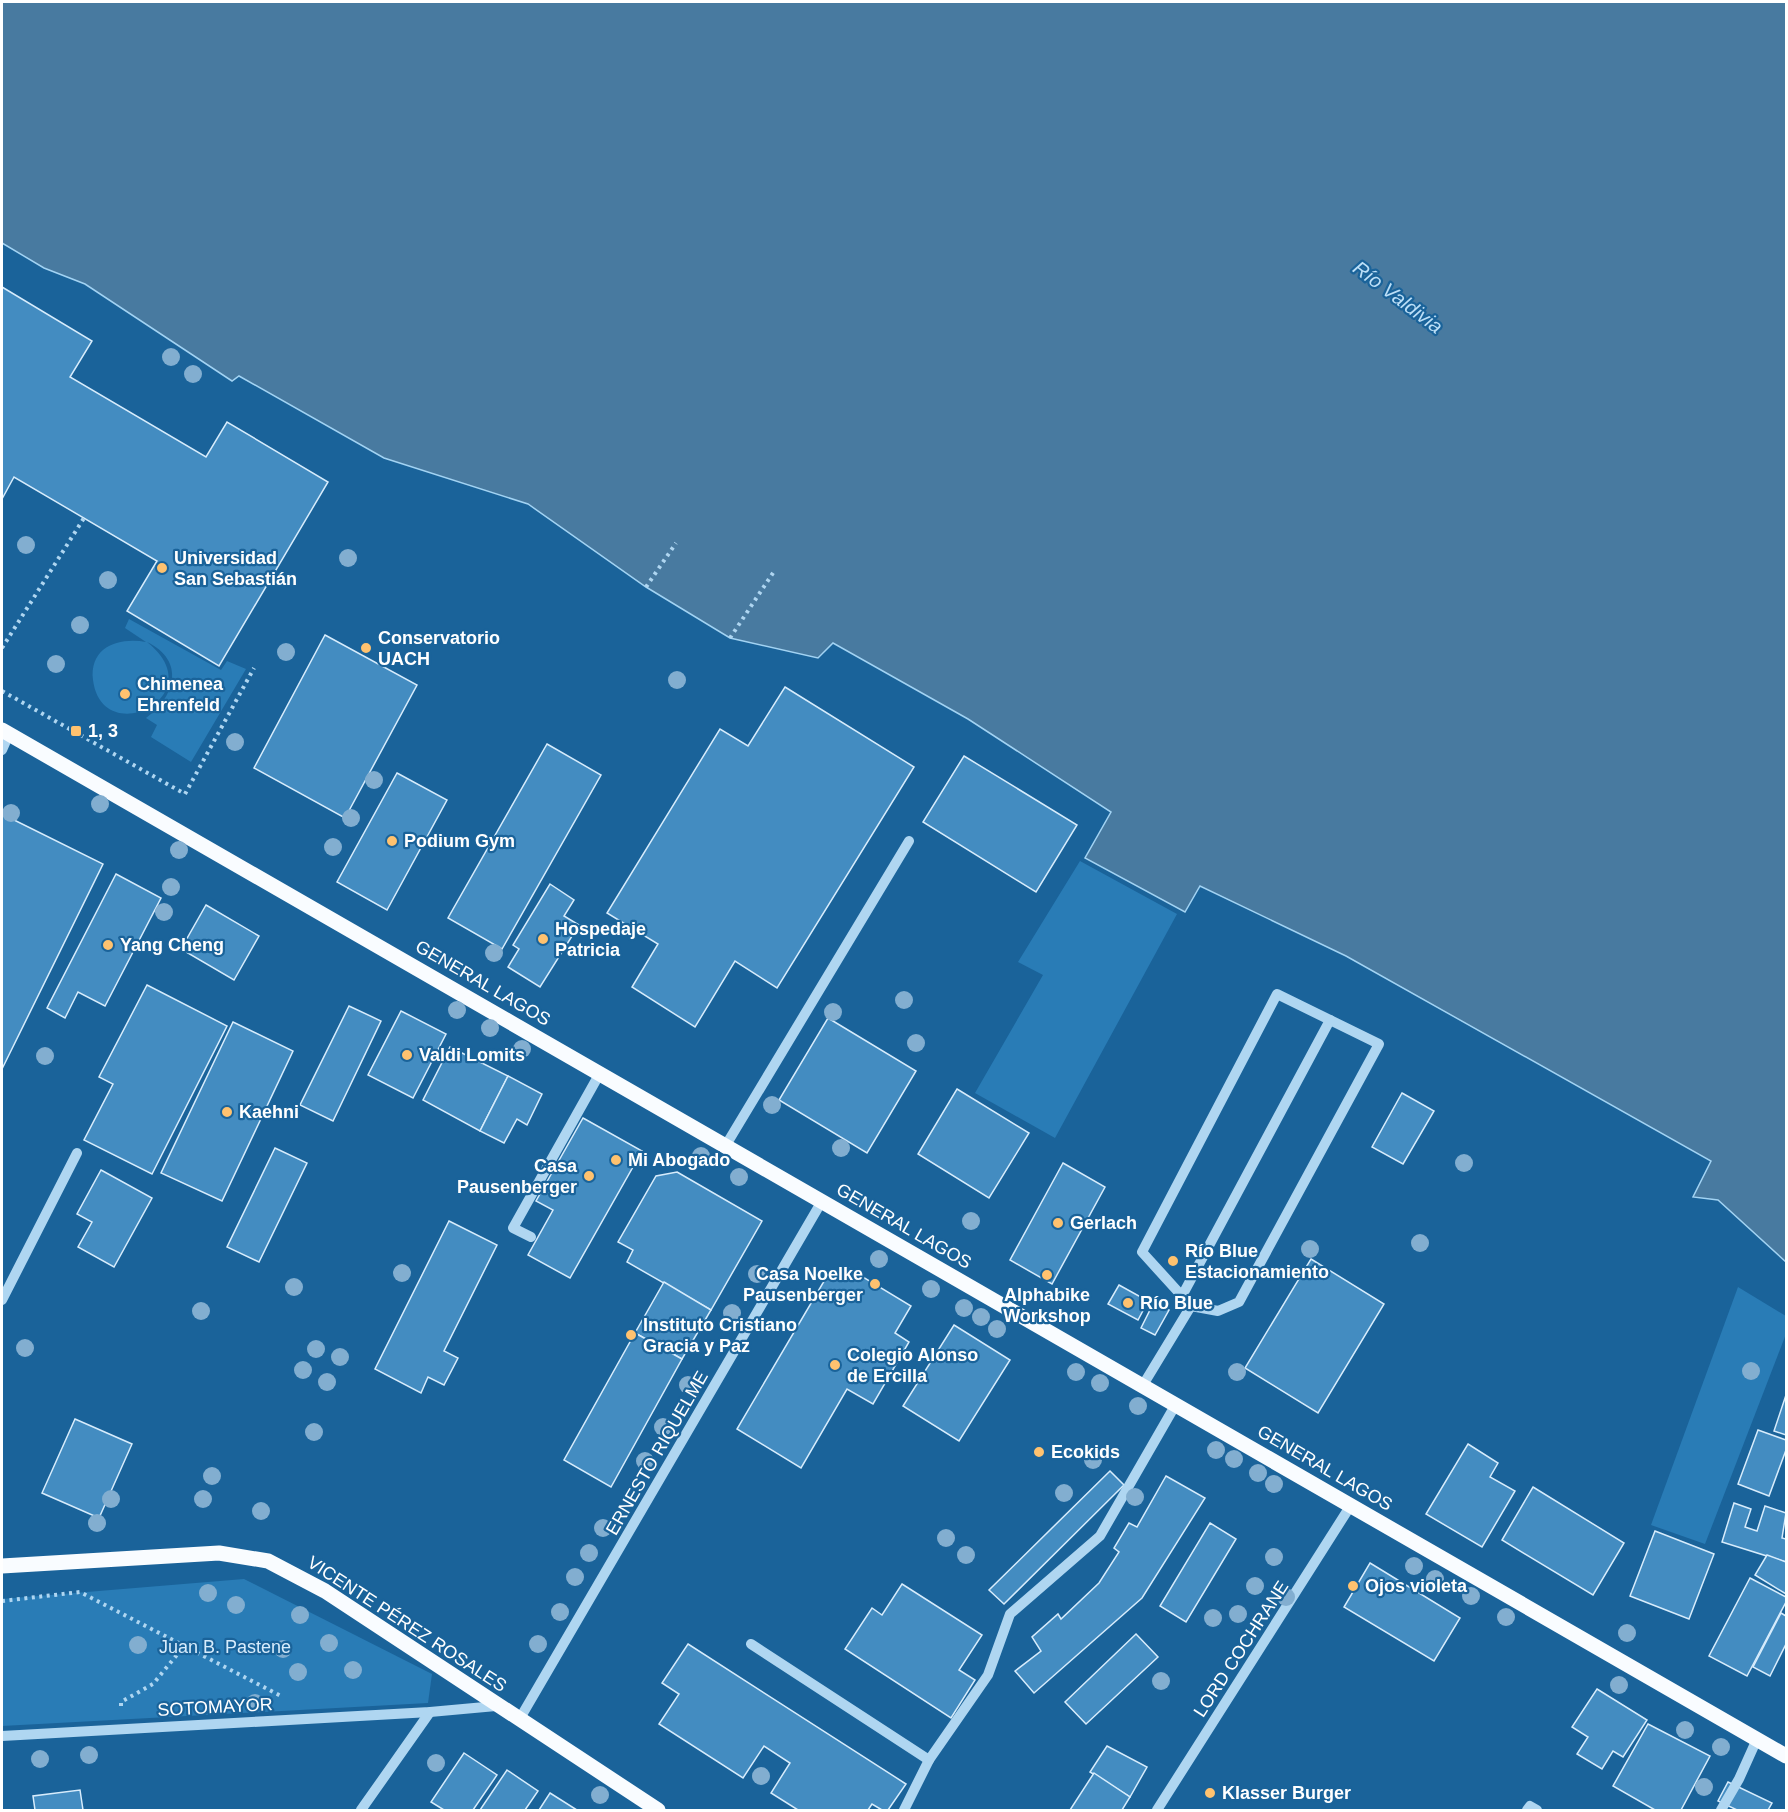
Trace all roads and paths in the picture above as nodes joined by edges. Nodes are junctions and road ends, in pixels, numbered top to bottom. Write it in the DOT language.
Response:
graph roads {
  1 [pos="84,518"];
  2 [pos="676,543"];
  3 [pos="775,570"];
  4 [pos="646,587"];
  5 [pos="730,638"];
  6 [pos="2,648"];
  7 [pos="254,668"];
  8 [pos="2,691"];
  9 [pos="5,732"];
  10 [pos="2,750"];
  11 [pos="909,841"];
  12 [pos="1330,1020"];
  13 [pos="600,1073"];
  14 [pos="726,1145"];
  15 [pos="76,1153"];
  16 [pos="822,1201"];
  17 [pos="531,1237"];
  18 [pos="1182,1296"];
  19 [pos="2,1300"];
  20 [pos="1191,1306"];
  21 [pos="1143,1385"];
  22 [pos="1176,1404"];
  23 [pos="1351,1505"];
  24 [pos="2,1566"];
  25 [pos="2,1601"];
  26 [pos="751,1644"];
  27 [pos="185,1645"];
  28 [pos="284,1697"];
  29 [pos="496,1706"];
  30 [pos="430,1712"];
  31 [pos="519,1720"];
  32 [pos="121,1728"];
  33 [pos="2,1736"];
  34 [pos="1757,1739"];
  35 [pos="1786,1756"];
  36 [pos="929,1760"];
  37 [pos="361,1810"];
  38 [pos="658,1810"];
  39 [pos="904,1810"];
  40 [pos="1157,1810"];
  41 [pos="1527,1810"];
  42 [pos="1537,1810"];
  43 [pos="1720,1810"];
  1 -- 6 [label="path"];
  2 -- 4 [label="path"];
  3 -- 5 [label="path"];
  7 -- 8 [label="path"];
  9 -- 10 [label="street"];
  9 -- 13 [label="main road, GENERAL LAGOS"];
  11 -- 14 [label="street"];
  12 -- 18 [label="street"];
  12 -- 18 [label="street"];
  12 -- 20 [label="street"];
  13 -- 14 [label="main road, GENERAL LAGOS"];
  13 -- 17 [label="street"];
  14 -- 16 [label="main road, GENERAL LAGOS"];
  15 -- 19 [label="street"];
  16 -- 21 [label="main road, GENERAL LAGOS"];
  16 -- 31 [label="street, ERNESTO RIQUELME"];
  18 -- 20 [label="street"];
  20 -- 21 [label="street"];
  21 -- 22 [label="main road, GENERAL LAGOS"];
  22 -- 23 [label="main road, GENERAL LAGOS"];
  22 -- 36 [label="street"];
  23 -- 34 [label="main road, GENERAL LAGOS"];
  23 -- 40 [label="street, LORD COCHRANE"];
  24 -- 29 [label="main road, VICENTE PÉREZ ROSALES"];
  25 -- 27 [label="path"];
  26 -- 36 [label="street"];
  27 -- 28 [label="path"];
  27 -- 32 [label="path"];
  29 -- 30 [label="street"];
  29 -- 31 [label="main road, VICENTE PÉREZ ROSALES"];
  30 -- 32 [label="street, SOTOMAYOR"];
  30 -- 37 [label="street"];
  31 -- 38 [label="main road, VICENTE PÉREZ ROSALES"];
  32 -- 33 [label="street, SOTOMAYOR"];
  34 -- 35 [label="main road, GENERAL LAGOS"];
  34 -- 43 [label="street"];
  36 -- 39 [label="street"];
  41 -- 42 [label="street"];
}
